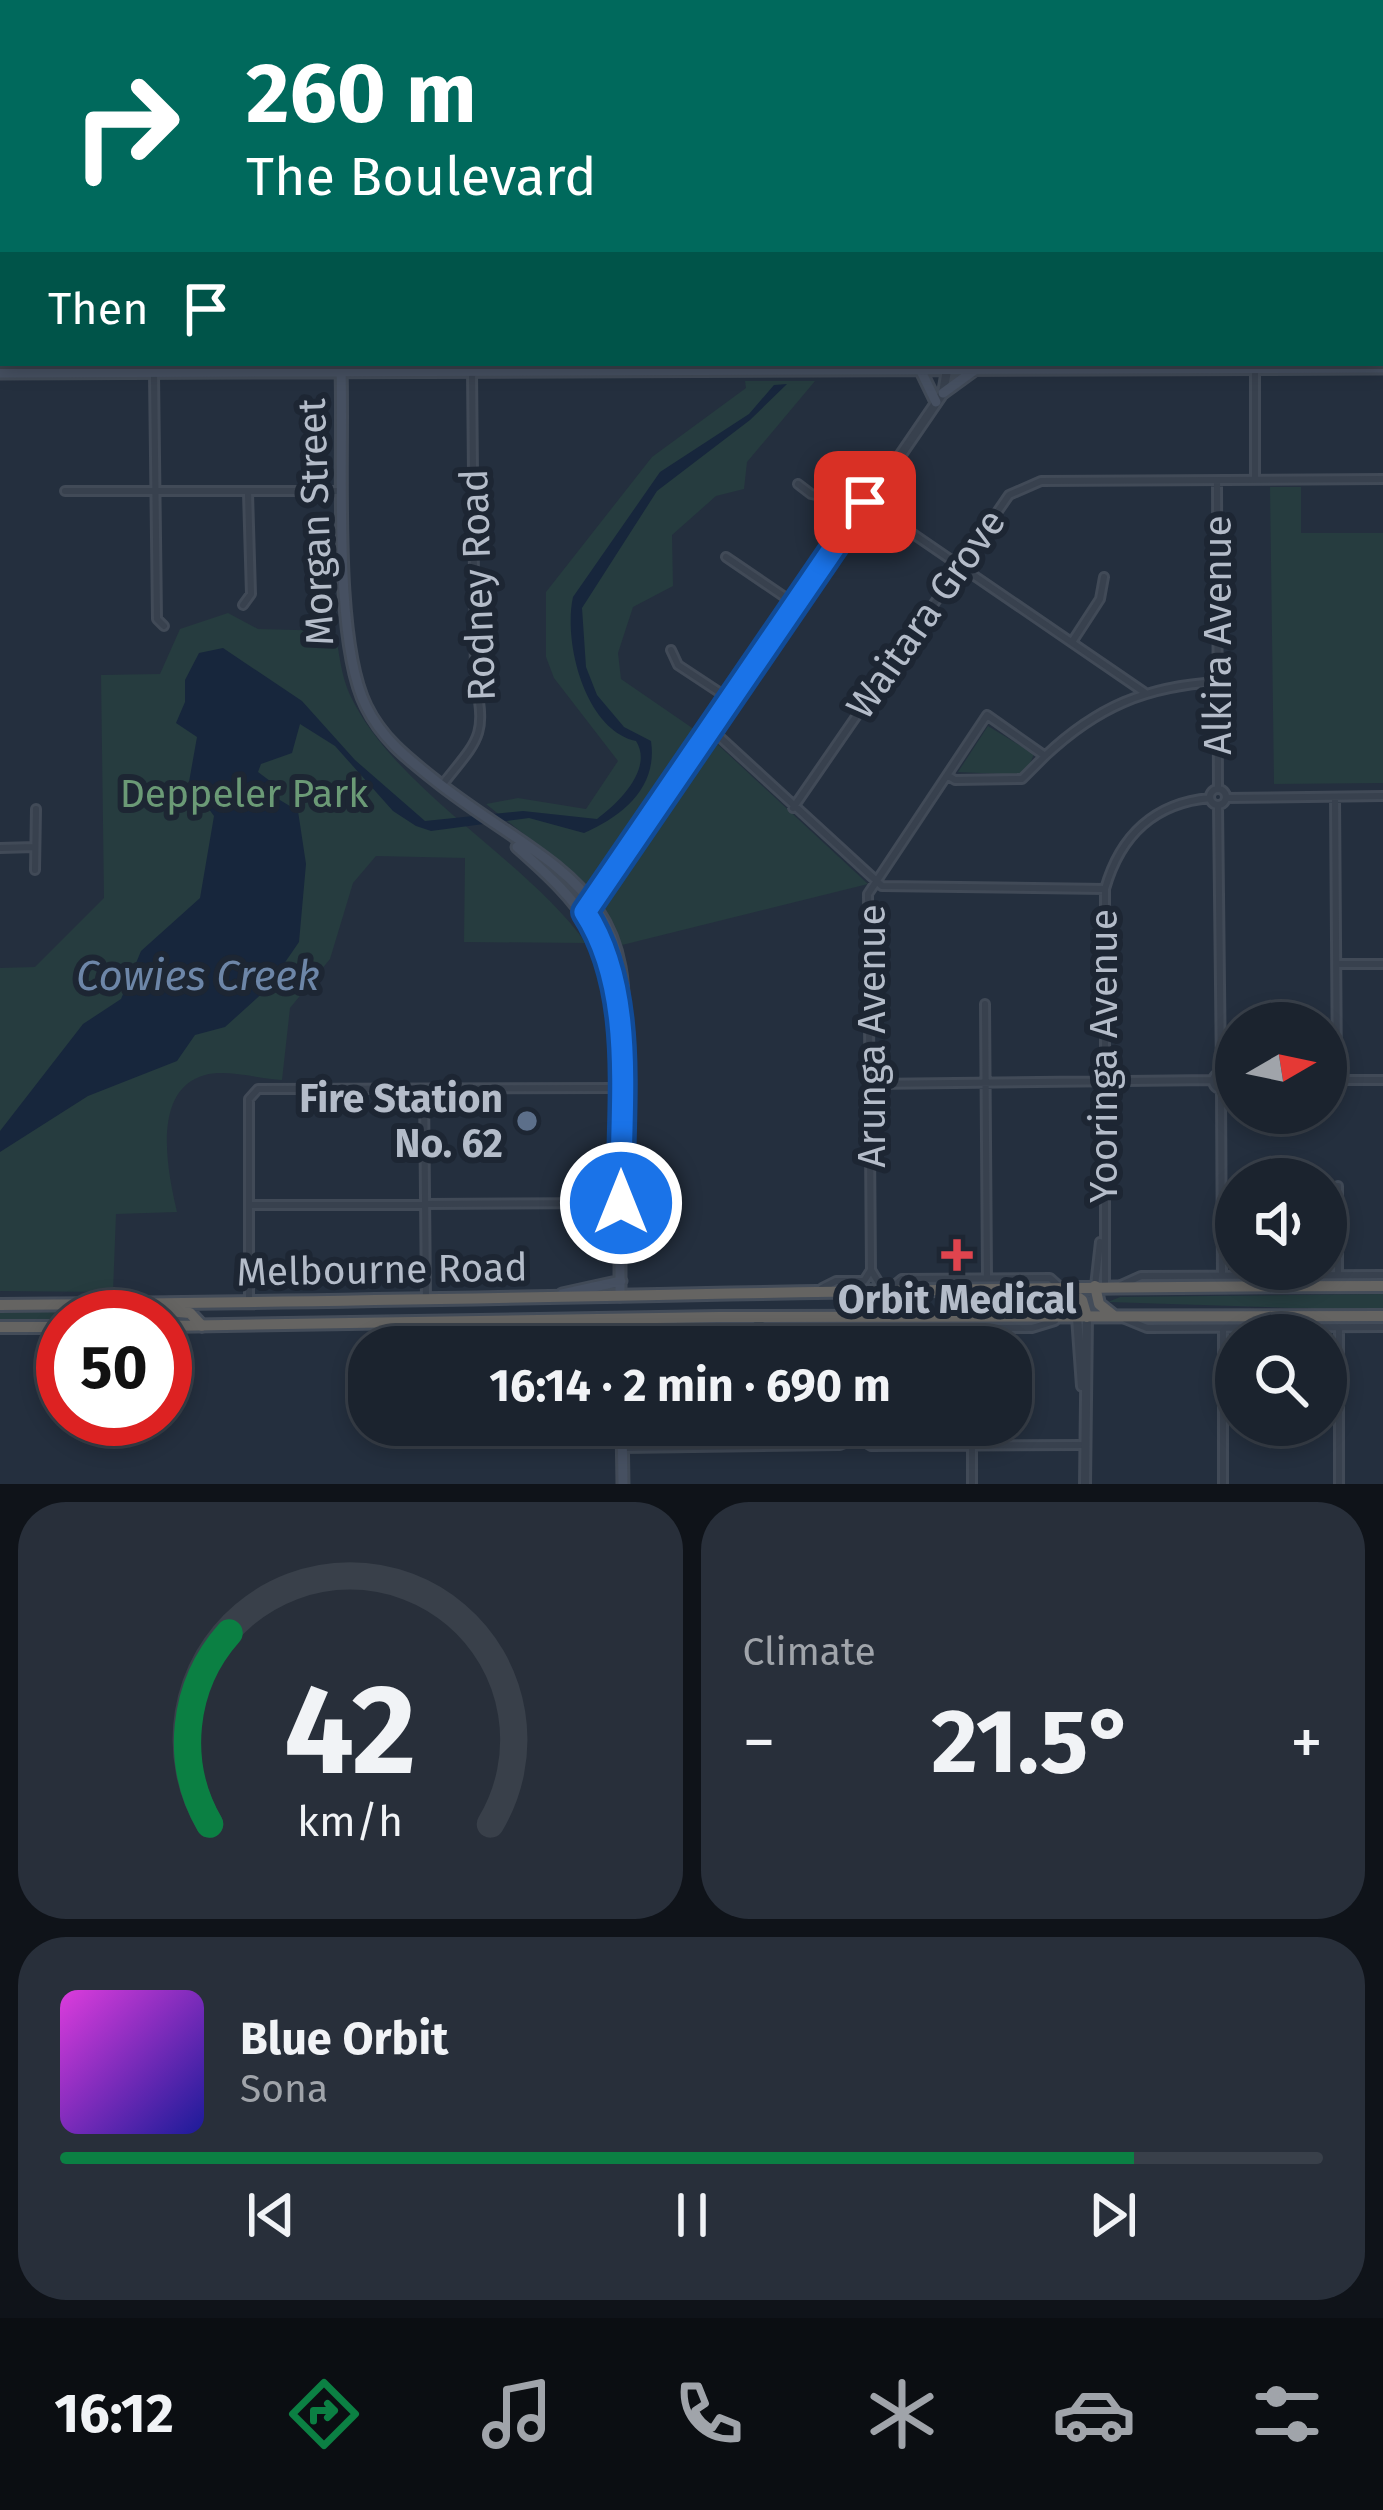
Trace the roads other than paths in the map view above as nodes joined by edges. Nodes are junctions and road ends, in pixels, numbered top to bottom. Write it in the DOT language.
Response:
graph roads {
  1 [pos="684,366"];
  2 [pos="1125,366"];
  3 [pos="1231,366"];
  4 [pos="344,368"];
  5 [pos="1255,368"];
  6 [pos="1383,368"];
  7 [pos="920,369"];
  8 [pos="947,369"];
  9 [pos="976,369"];
  10 [pos="472,370"];
  11 [pos="154,372"];
  12 [pos="0,373"];
  13 [pos="940,398"];
  14 [pos="1383,479"];
  15 [pos="1256,480"];
  16 [pos="1217,481"];
  17 [pos="798,484"];
  18 [pos="65,491"];
  19 [pos="155,491"];
  20 [pos="344,491"];
  21 [pos="248,493"];
  22 [pos="864,503"];
  23 [pos="726,557"];
  24 [pos="958,565"];
  25 [pos="1104,577"];
  26 [pos="795,604"];
  27 [pos="243,605"];
  28 [pos="164,626"];
  29 [pos="1072,642"];
  30 [pos="671,650"];
  31 [pos="1218,682"];
  32 [pos="1144,692"];
  33 [pos="731,700"];
  34 [pos="711,729"];
  35 [pos="1045,756"];
  36 [pos="947,775"];
  37 [pos="442,785"];
  38 [pos="1218,789"];
  39 [pos="1335,796"];
  40 [pos="1383,796"];
  41 [pos="1210,798"];
  42 [pos="1226,798"];
  43 [pos="1218,806"];
  44 [pos="794,808"];
  45 [pos="36,809"];
  46 [pos="495,827"];
  47 [pos="35,847"];
  48 [pos="0,848"];
  49 [pos="35,869"];
  50 [pos="874,882"];
  51 [pos="1105,889"];
  52 [pos="595,902"];
  53 [pos="585,912"];
  54 [pos="1337,964"];
  55 [pos="1383,964"];
  56 [pos="1220,1002"];
  57 [pos="1337,1002"];
  58 [pos="986,1004"];
  59 [pos="620,1049"];
  60 [pos="1383,1079"];
  61 [pos="1213,1080"];
  62 [pos="1347,1080"];
  63 [pos="1102,1081"];
  64 [pos="986,1082"];
  65 [pos="1215,1082"];
  66 [pos="871,1084"];
  67 [pos="620,1088"];
  68 [pos="424,1089"];
  69 [pos="621,1203"];
  70 [pos="425,1204"];
  71 [pos="249,1205"];
  72 [pos="871,1270"];
  73 [pos="1215,1275"];
  74 [pos="1347,1275"];
  75 [pos="1383,1275"];
  76 [pos="987,1278"];
  77 [pos="621,1281"];
  78 [pos="1383,1286"];
  79 [pos="1061,1287"];
  80 [pos="886,1288"];
  81 [pos="820,1289"];
  82 [pos="1099,1292"];
  83 [pos="620,1296"];
  84 [pos="538,1298"];
  85 [pos="426,1300"];
  86 [pos="249,1302"];
  87 [pos="192,1303"];
  88 [pos="0,1304"];
  89 [pos="36,1304"];
  90 [pos="192,1315"];
  91 [pos="1383,1316"];
  92 [pos="752,1317"];
  93 [pos="1076,1317"];
  94 [pos="1118,1317"];
  95 [pos="677,1318"];
  96 [pos="621,1319"];
  97 [pos="192,1326"];
  98 [pos="202,1326"];
  99 [pos="622,1326"];
  100 [pos="658,1326"];
  101 [pos="761,1326"];
  102 [pos="36,1327"];
  103 [pos="1347,1327"];
  104 [pos="1383,1327"];
  105 [pos="0,1328"];
  106 [pos="1032,1328"];
  107 [pos="1215,1328"];
  108 [pos="1032,1445"];
  109 [pos="1084,1445"];
  110 [pos="773,1446"];
  111 [pos="972,1446"];
  112 [pos="1223,1446"];
  113 [pos="1339,1446"];
  114 [pos="622,1448"];
  115 [pos="623,1484"];
  116 [pos="972,1484"];
  117 [pos="1085,1484"];
  118 [pos="1223,1484"];
  119 [pos="1339,1484"];
  1 -- 7 [label="main road"];
  1 -- 10 [label="main road"];
  2 -- 3 [label="main road"];
  2 -- 9 [label="main road"];
  3 -- 5 [label="main road"];
  4 -- 10 [label="main road"];
  4 -- 11 [label="main road"];
  4 -- 20 [label="main road, Morgan Street"];
  5 -- 6 [label="main road"];
  5 -- 15 [label="street"];
  7 -- 8 [label="main road"];
  7 -- 13 [label="main road"];
  8 -- 9 [label="main road"];
  8 -- 13 [label="street"];
  9 -- 13 [label="main road"];
  10 -- 37 [label="street, Rodney Road"];
  11 -- 12 [label="main road"];
  11 -- 19 [label="street"];
  13 -- 22 [label="street"];
  14 -- 15 [label="street, Waitara Grove"];
  15 -- 16 [label="street, Waitara Grove"];
  16 -- 24 [label="street, Waitara Grove"];
  16 -- 31 [label="street, Alkira Avenue"];
  17 -- 22 [label="street"];
  18 -- 19 [label="street"];
  19 -- 21 [label="street"];
  19 -- 28 [label="street"];
  20 -- 21 [label="street"];
  20 -- 37 [label="main road, Morgan Street"];
  21 -- 27 [label="street"];
  22 -- 24 [label="street"];
  22 -- 26 [label="street"];
  23 -- 26 [label="street"];
  24 -- 29 [label="street"];
  24 -- 44 [label="street, Waitara Grove"];
  25 -- 29 [label="street"];
  26 -- 33 [label="street"];
  29 -- 32 [label="street"];
  30 -- 33 [label="street"];
  31 -- 32 [label="street"];
  31 -- 38 [label="street, Alkira Avenue"];
  32 -- 35 [label="street"];
  33 -- 34 [label="street"];
  34 -- 44 [label="street, Arunga Avenue"];
  34 -- 52 [label="street"];
  35 -- 36 [label="street"];
  35 -- 36 [label="street"];
  36 -- 50 [label="street"];
  37 -- 46 [label="main road, Morgan Street"];
  38 -- 41 [label="street"];
  38 -- 42 [label="street"];
  39 -- 40 [label="street"];
  39 -- 42 [label="street"];
  39 -- 54 [label="street"];
  41 -- 43 [label="street"];
  41 -- 51 [label="street, Yooringa Avenue"];
  42 -- 43 [label="street"];
  43 -- 56 [label="street, Alkira Avenue"];
  44 -- 50 [label="street, Arunga Avenue"];
  45 -- 47 [label="street"];
  46 -- 52 [label="main road, Morgan Street"];
  46 -- 53 [label="main road, Morgan Street"];
  47 -- 48 [label="street"];
  47 -- 49 [label="street"];
  50 -- 51 [label="street"];
  50 -- 66 [label="street, Arunga Avenue"];
  51 -- 63 [label="street, Yooringa Avenue"];
  52 -- 53 [label="main road"];
  52 -- 59 [label="main road"];
  53 -- 59 [label="main road"];
  54 -- 55 [label="street"];
  54 -- 57 [label="street"];
  58 -- 64 [label="street"];
  59 -- 67 [label="main road"];
  60 -- 62 [label="street"];
  61 -- 63 [label="street"];
  61 -- 65 [label="street"];
  63 -- 64 [label="street"];
  63 -- 82 [label="street, Yooringa Avenue"];
  64 -- 66 [label="street"];
  64 -- 76 [label="street"];
  66 -- 72 [label="street, Arunga Avenue"];
  67 -- 68 [label="street"];
  67 -- 69 [label="main road"];
  68 -- 70 [label="street"];
  68 -- 71 [label="street"];
  69 -- 70 [label="street"];
  69 -- 77 [label="main road"];
  70 -- 71 [label="street"];
  70 -- 85 [label="street"];
  71 -- 86 [label="street"];
  72 -- 80 [label="street, Arunga Avenue"];
  72 -- 81 [label="street"];
  73 -- 82 [label="street"];
  74 -- 75 [label="street"];
  76 -- 79 [label="street"];
  76 -- 80 [label="street"];
  77 -- 83 [label="main road"];
  77 -- 84 [label="main road"];
  78 -- 82 [label="highway, Melbourne Road"];
  79 -- 80 [label="highway, Melbourne Road"];
  79 -- 82 [label="highway, Melbourne Road"];
  80 -- 81 [label="highway, Melbourne Road"];
  81 -- 83 [label="highway, Melbourne Road"];
  82 -- 93 [label="highway"];
  82 -- 94 [label="highway"];
  83 -- 84 [label="highway, Melbourne Road"];
  83 -- 96 [label="highway"];
  84 -- 85 [label="highway, Melbourne Road"];
  85 -- 86 [label="highway, Melbourne Road"];
  86 -- 87 [label="highway, Melbourne Road"];
  88 -- 89 [label="highway, Melbourne Road"];
  90 -- 98 [label="highway"];
  91 -- 94 [label="highway, Melbourne Road"];
  92 -- 93 [label="highway, Melbourne Road"];
  92 -- 95 [label="highway, Melbourne Road"];
  92 -- 101 [label="street"];
  93 -- 94 [label="highway, Melbourne Road"];
  93 -- 106 [label="street"];
  93 -- 109 [label="street"];
  94 -- 107 [label="street"];
  95 -- 96 [label="highway, Melbourne Road"];
  95 -- 100 [label="main road"];
  96 -- 98 [label="highway, Melbourne Road"];
  96 -- 99 [label="main road"];
  97 -- 98 [label="highway, Melbourne Road"];
  102 -- 105 [label="highway"];
  103 -- 104 [label="street"];
  108 -- 109 [label="street"];
  109 -- 117 [label="street"];
  110 -- 114 [label="street"];
  111 -- 116 [label="street"];
  112 -- 118 [label="street"];
  113 -- 119 [label="street"];
  114 -- 115 [label="main road"];
}
